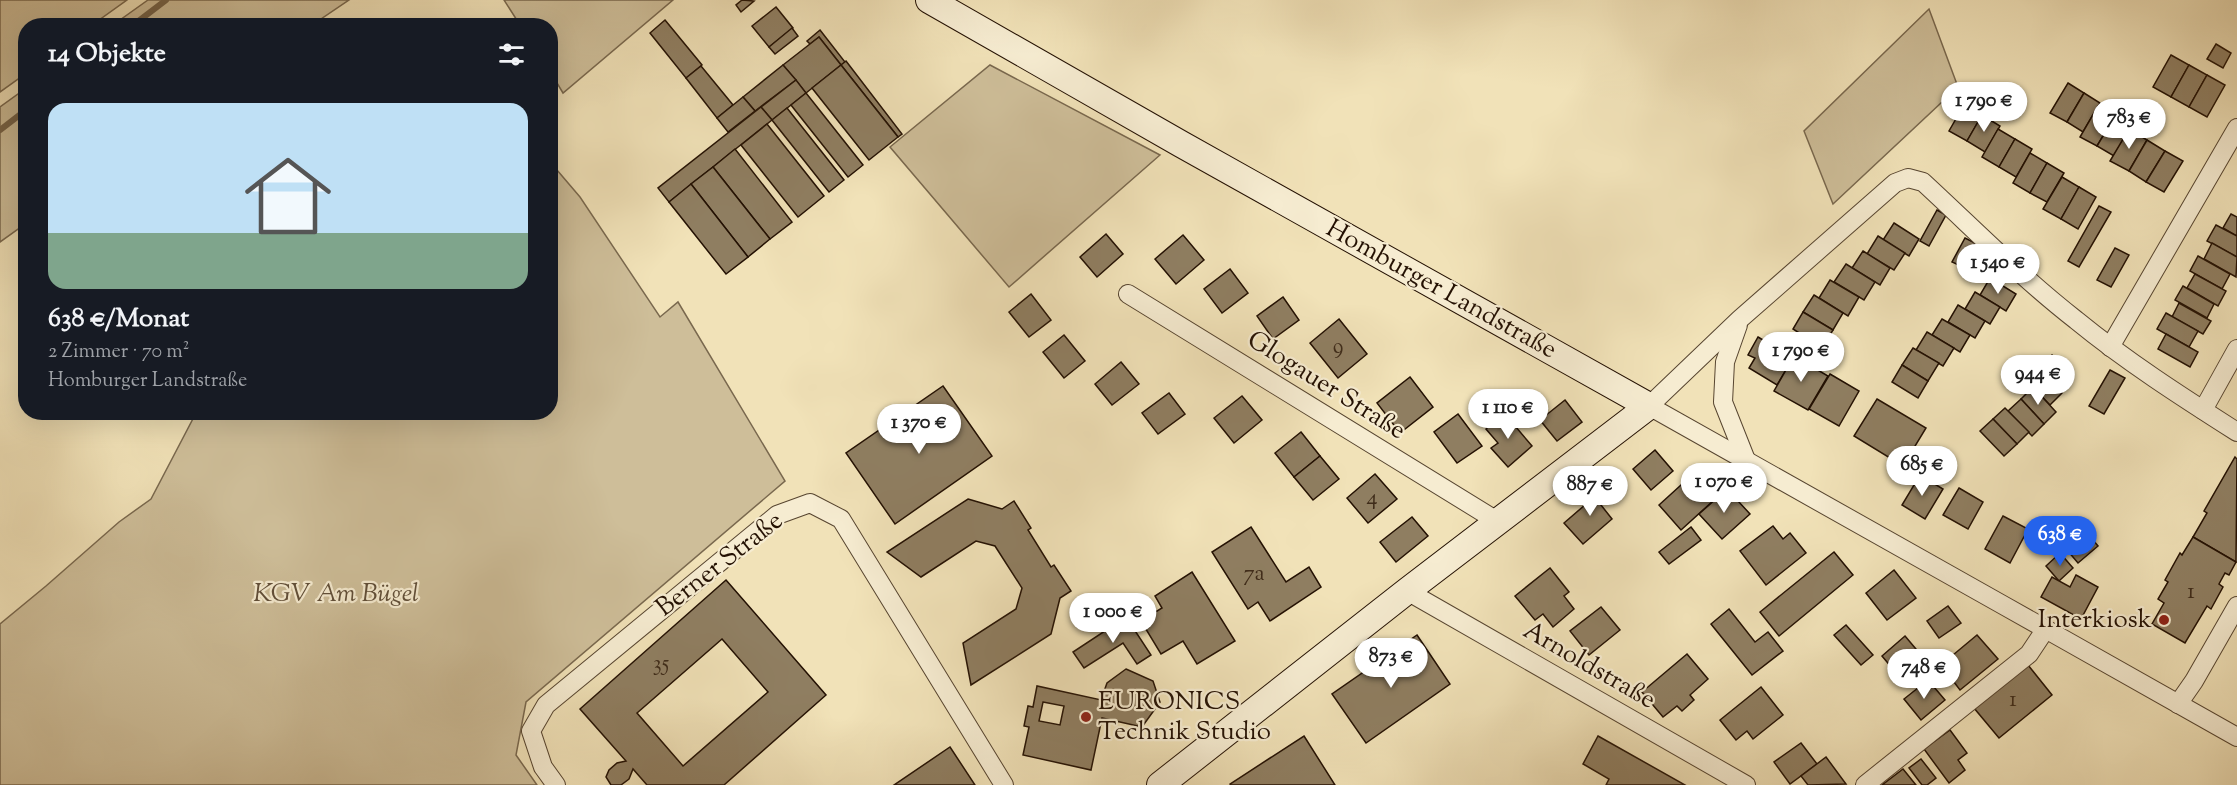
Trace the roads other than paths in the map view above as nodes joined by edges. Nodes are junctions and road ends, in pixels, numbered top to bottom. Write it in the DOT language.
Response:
graph roads {
  1 [pos="928,0"];
  2 [pos="2237,128"];
  3 [pos="1128,294"];
  4 [pos="1740,319"];
  5 [pos="2110,347"];
  6 [pos="2237,349"];
  7 [pos="1648,406"];
  8 [pos="2203,410"];
  9 [pos="2237,432"];
  10 [pos="1746,460"];
  11 [pos="1497,521"];
  12 [pos="1407,591"];
  13 [pos="2237,606"];
  14 [pos="2045,630"];
  15 [pos="2178,704"];
  16 [pos="2237,737"];
  17 [pos="556,785"];
  18 [pos="1004,785"];
  19 [pos="1161,785"];
  20 [pos="1746,785"];
  21 [pos="1865,785"];
  1 -- 7 [label="street, Homburger Landstraße"];
  2 -- 5 [label="street"];
  3 -- 11 [label="street, Glogauer Straße"];
  4 -- 5 [label="street"];
  4 -- 7 [label="street"];
  4 -- 10 [label="street"];
  5 -- 8 [label="street"];
  6 -- 8 [label="street"];
  7 -- 10 [label="street, Homburger Landstraße"];
  7 -- 11 [label="street"];
  8 -- 9 [label="street"];
  10 -- 14 [label="street, Homburger Landstraße"];
  11 -- 12 [label="street"];
  12 -- 19 [label="street"];
  12 -- 20 [label="street, Arnoldstraße"];
  13 -- 15 [label="street"];
  14 -- 15 [label="street, Homburger Landstraße"];
  14 -- 21 [label="street"];
  15 -- 16 [label="street, Homburger Landstraße"];
  17 -- 18 [label="street, Berner Straße"];
}
